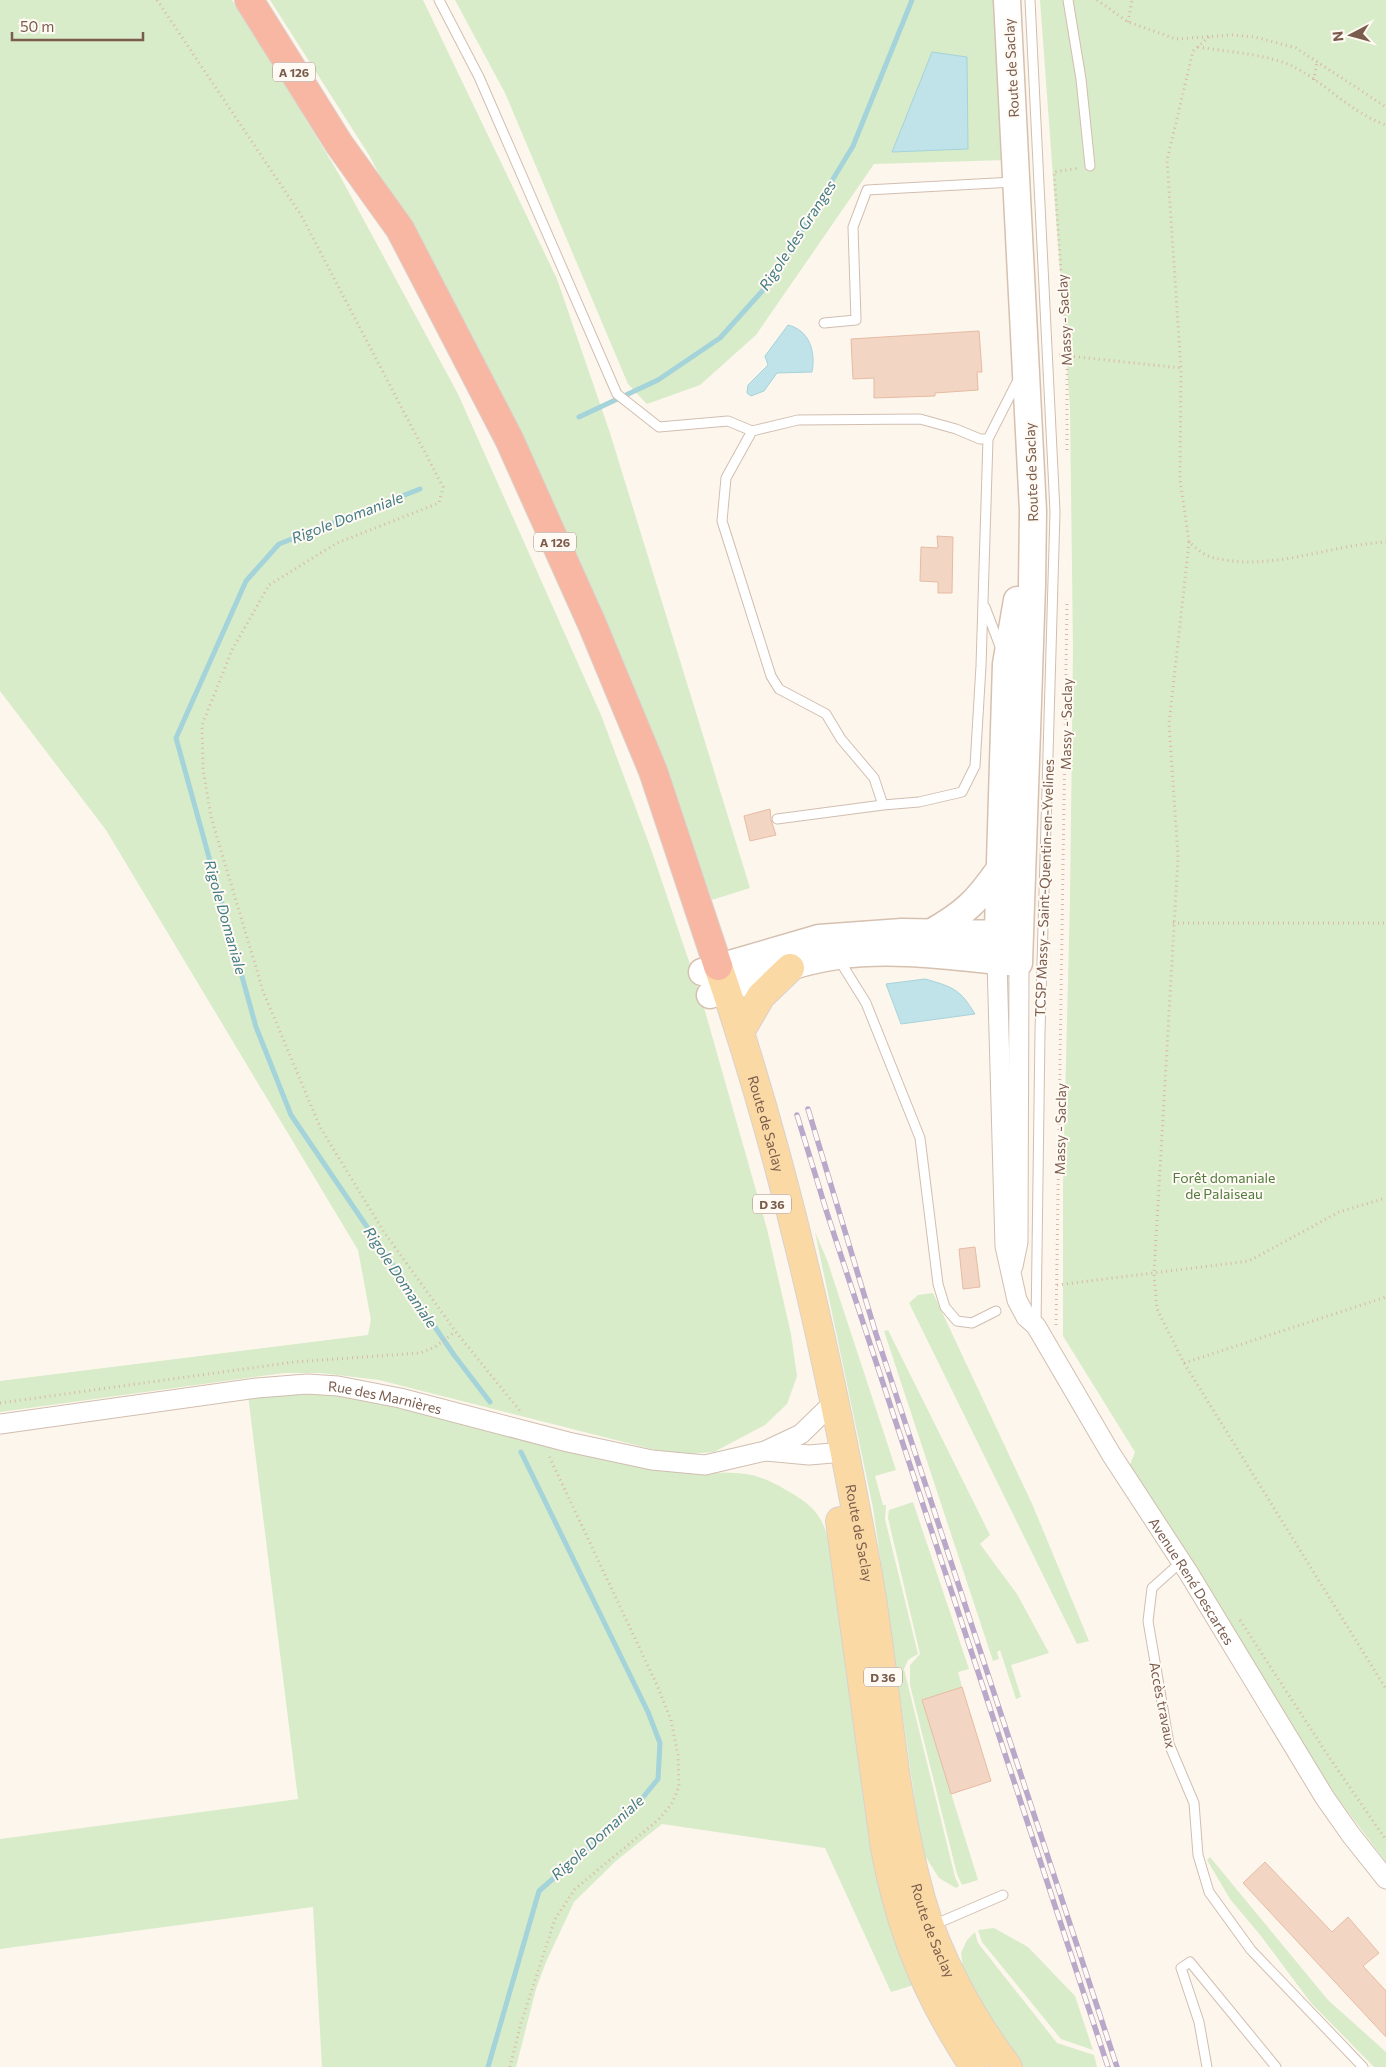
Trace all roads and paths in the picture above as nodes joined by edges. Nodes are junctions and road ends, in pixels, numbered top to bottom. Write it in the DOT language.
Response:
graph roads {
  1 [pos="157,0"];
  2 [pos="248,0"];
  3 [pos="439,0"];
  4 [pos="1068,0"];
  5 [pos="1097,0"];
  6 [pos="1132,0"];
  7 [pos="1013,3"];
  8 [pos="1128,22"];
  9 [pos="1209,37"];
  10 [pos="1198,48"];
  11 [pos="1317,61"];
  12 [pos="1314,80"];
  13 [pos="1386,107"];
  14 [pos="1386,125"];
  15 [pos="1090,166"];
  16 [pos="1017,182"];
  17 [pos="824,323"];
  18 [pos="1067,356"];
  19 [pos="1038,358"];
  20 [pos="1181,368"];
  21 [pos="752,430"];
  22 [pos="988,439"];
  23 [pos="1067,456"];
  24 [pos="1033,510"];
  25 [pos="1189,542"];
  26 [pos="1386,542"];
  27 [pos="983,602"];
  28 [pos="1067,603"];
  29 [pos="1006,664"];
  30 [pos="883,805"];
  31 [pos="777,819"];
  32 [pos="1001,867"];
  33 [pos="1173,923"];
  34 [pos="1386,923"];
  35 [pos="930,932"];
  36 [pos="1008,934"];
  37 [pos="836,956"];
  38 [pos="1008,962"];
  39 [pos="790,968"];
  40 [pos="714,981"];
  41 [pos="740,1032"];
  42 [pos="1386,1198"];
  43 [pos="1154,1274"];
  44 [pos="1057,1285"];
  45 [pos="1386,1297"];
  46 [pos="996,1310"];
  47 [pos="1036,1326"];
  48 [pos="1056,1330"];
  49 [pos="456,1332"];
  50 [pos="435,1347"];
  51 [pos="1184,1363"];
  52 [pos="826,1409"];
  53 [pos="526,1418"];
  54 [pos="0,1424"];
  55 [pos="765,1451"];
  56 [pos="835,1453"];
  57 [pos="549,1455"];
  58 [pos="1181,1562"];
  59 [pos="1237,1615"];
  60 [pos="1386,1689"];
  61 [pos="1386,1840"];
  62 [pos="1386,1879"];
  63 [pos="1003,1895"];
  64 [pos="931,1926"];
  65 [pos="510,2067"];
  66 [pos="975,2067"];
  67 [pos="1008,2067"];
  68 [pos="1207,2067"];
  69 [pos="1276,2067"];
  70 [pos="1363,2067"];
  1 -- 49 [label="path"];
  2 -- 40 [label="highway, A 126"];
  3 -- 21 [label="lane"];
  4 -- 15 [label="lane"];
  5 -- 8 [label="path"];
  6 -- 8 [label="path"];
  7 -- 16 [label="main road, Route de Saclay"];
  7 -- 19 [label="lane, TCSP Massy - Saint-Quentin-en-Yvelines"];
  8 -- 9 [label="path"];
  9 -- 10 [label="path"];
  9 -- 11 [label="path"];
  10 -- 12 [label="path"];
  10 -- 20 [label="path"];
  11 -- 12 [label="path"];
  11 -- 13 [label="path"];
  12 -- 14 [label="path"];
  15 -- 18 [label="path, Massy - Saclay"];
  16 -- 17 [label="lane"];
  16 -- 19 [label="main road, Route de Saclay"];
  18 -- 19 [label="path"];
  18 -- 20 [label="path"];
  18 -- 23 [label="path, Massy - Saclay"];
  19 -- 22 [label="lane"];
  19 -- 24 [label="main road, Route de Saclay"];
  19 -- 47 [label="lane, TCSP Massy - Saint-Quentin-en-Yvelines"];
  20 -- 25 [label="path"];
  21 -- 22 [label="lane"];
  21 -- 30 [label="lane"];
  22 -- 27 [label="lane"];
  24 -- 29 [label="main road"];
  24 -- 36 [label="main road, Route de Saclay"];
  25 -- 26 [label="path"];
  25 -- 33 [label="path"];
  27 -- 29 [label="lane"];
  27 -- 30 [label="lane"];
  28 -- 44 [label="path, Massy - Saclay"];
  29 -- 32 [label="main road"];
  30 -- 31 [label="lane"];
  32 -- 35 [label="main road"];
  32 -- 36 [label="main road"];
  33 -- 34 [label="path"];
  33 -- 43 [label="path"];
  35 -- 36 [label="main road"];
  35 -- 40 [label="main road"];
  36 -- 38 [label="main road, Route de Saclay"];
  37 -- 38 [label="main road"];
  37 -- 39 [label="main road"];
  37 -- 46 [label="lane"];
  38 -- 47 [label="street, Avenue René Descartes"];
  39 -- 40 [label="main road"];
  39 -- 41 [label="main road"];
  40 -- 41 [label="main road, Route de Saclay / D 36"];
  40 -- 52 [label="main road, Route de Saclay / D 36"];
  41 -- 52 [label="main road, Route de Saclay / D 36"];
  42 -- 43 [label="path"];
  43 -- 44 [label="path"];
  43 -- 51 [label="path"];
  44 -- 48 [label="path, Massy - Saclay"];
  45 -- 51 [label="path"];
  47 -- 58 [label="street, Avenue René Descartes"];
  49 -- 50 [label="path"];
  49 -- 53 [label="path"];
  51 -- 60 [label="path"];
  52 -- 55 [label="street, Rue des Marnières"];
  52 -- 56 [label="main road, Route de Saclay / D 36"];
  54 -- 55 [label="street, Rue des Marnières"];
  55 -- 56 [label="street, Rue des Marnières"];
  56 -- 64 [label="main road, Route de Saclay / D 36"];
  56 -- 66 [label="main road, Route de Saclay / D 36"];
  57 -- 65 [label="path"];
  58 -- 62 [label="street, Avenue René Descartes"];
  58 -- 70 [label="lane, Accès travaux"];
  59 -- 61 [label="path"];
  63 -- 64 [label="lane"];
  64 -- 67 [label="main road, Route de Saclay / D 36"];
  68 -- 69 [label="lane"];
}
